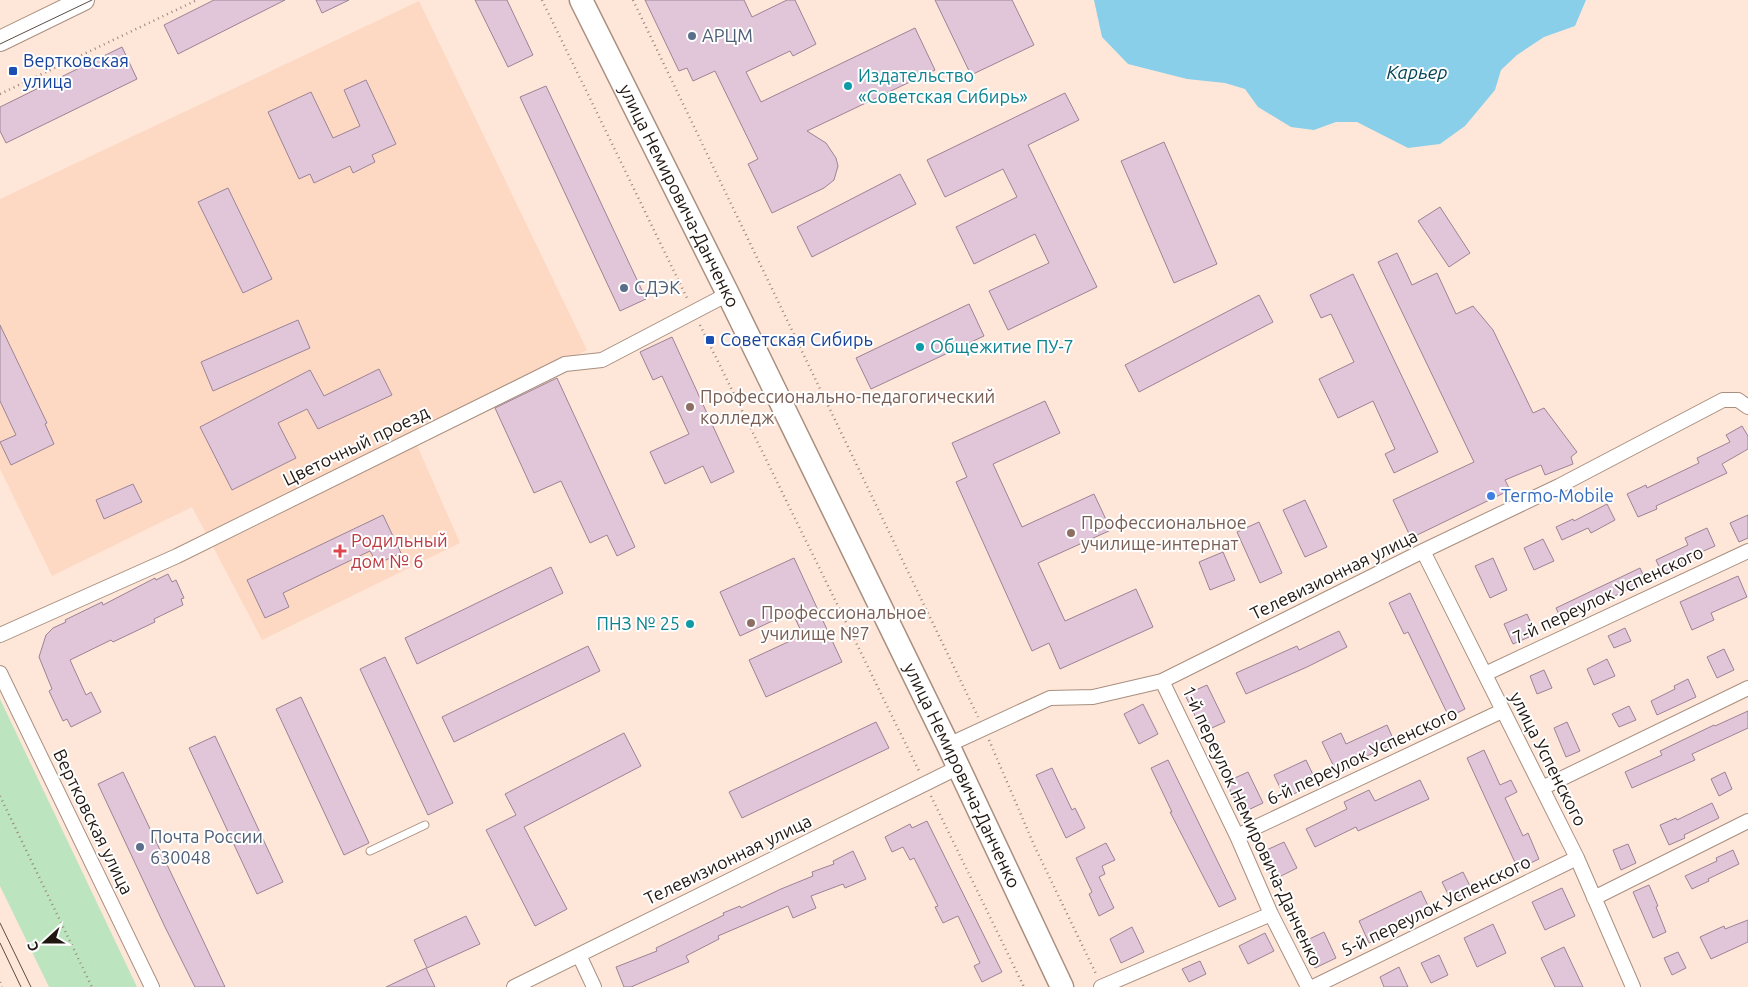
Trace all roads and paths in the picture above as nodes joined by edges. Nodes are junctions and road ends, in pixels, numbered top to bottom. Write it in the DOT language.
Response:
graph roads {
  1 [pos="197,0"];
  2 [pos="542,0"];
  3 [pos="582,0"];
  4 [pos="633,0"];
  5 [pos="79,1"];
  6 [pos="0,41"];
  7 [pos="0,94"];
  8 [pos="728,294"];
  9 [pos="694,312"];
  10 [pos="1748,408"];
  11 [pos="1423,551"];
  12 [pos="1748,551"];
  13 [pos="0,635"];
  14 [pos="0,673"];
  15 [pos="1485,674"];
  16 [pos="1162,681"];
  17 [pos="1748,688"];
  18 [pos="1502,711"];
  19 [pos="984,729"];
  20 [pos="948,745"];
  21 [pos="959,767"];
  22 [pos="924,784"];
  23 [pos="1542,788"];
  24 [pos="0,796"];
  25 [pos="1748,821"];
  26 [pos="425,825"];
  27 [pos="1237,836"];
  28 [pos="370,851"];
  29 [pos="1577,858"];
  30 [pos="1594,898"];
  31 [pos="1271,914"];
  32 [pos="579,955"];
  33 [pos="0,982"];
  34 [pos="2,987"];
  35 [pos="92,987"];
  36 [pos="152,987"];
  37 [pos="514,987"];
  38 [pos="594,987"];
  39 [pos="1024,987"];
  40 [pos="1062,987"];
  41 [pos="1102,987"];
  42 [pos="1308,987"];
  43 [pos="1312,987"];
  44 [pos="1633,987"];
  1 -- 7 [label="path"];
  2 -- 9 [label="path"];
  3 -- 8 [label="main road, улица Немировича-Данченко"];
  4 -- 19 [label="path"];
  5 -- 6 [label="main road"];
  8 -- 9 [label="street, Цветочный проезд"];
  8 -- 20 [label="main road, улица Немировича-Данченко"];
  9 -- 13 [label="street, Цветочный проезд"];
  9 -- 22 [label="path"];
  10 -- 11 [label="street, Телевизионная улица"];
  11 -- 15 [label="street, улица Успенского"];
  11 -- 16 [label="street, Телевизионная улица"];
  12 -- 15 [label="street, 7-й переулок Успенского"];
  14 -- 36 [label="street, Вертковская улица"];
  15 -- 18 [label="street, улица Успенского"];
  16 -- 19 [label="street, Телевизионная улица"];
  16 -- 27 [label="street, 1-й переулок Немировича-Данченко"];
  17 -- 23 [label="street"];
  18 -- 23 [label="street, улица Успенского"];
  18 -- 27 [label="street, 6-й переулок Успенского"];
  19 -- 20 [label="street, Телевизионная улица"];
  19 -- 41 [label="path"];
  20 -- 21 [label="main road, улица Немировича-Данченко"];
  21 -- 22 [label="street, Телевизионная улица"];
  21 -- 40 [label="main road, улица Немировича-Данченко"];
  22 -- 32 [label="street, Телевизионная улица"];
  22 -- 39 [label="path"];
  23 -- 29 [label="street, улица Успенского"];
  24 -- 35 [label="path"];
  25 -- 30 [label="street"];
  26 -- 28 [label="lane"];
  27 -- 31 [label="street, 1-й переулок Немировича-Данченко"];
  29 -- 30 [label="street, улица Успенского"];
  29 -- 43 [label="street, 5-й переулок Успенского"];
  30 -- 44 [label="street, улица Успенского"];
  31 -- 41 [label="street"];
  31 -- 42 [label="street, 1-й переулок Немировича-Данченко"];
  32 -- 37 [label="street, Телевизионная улица"];
  32 -- 38 [label="street"];
  33 -- 34 [label="path"];
}
